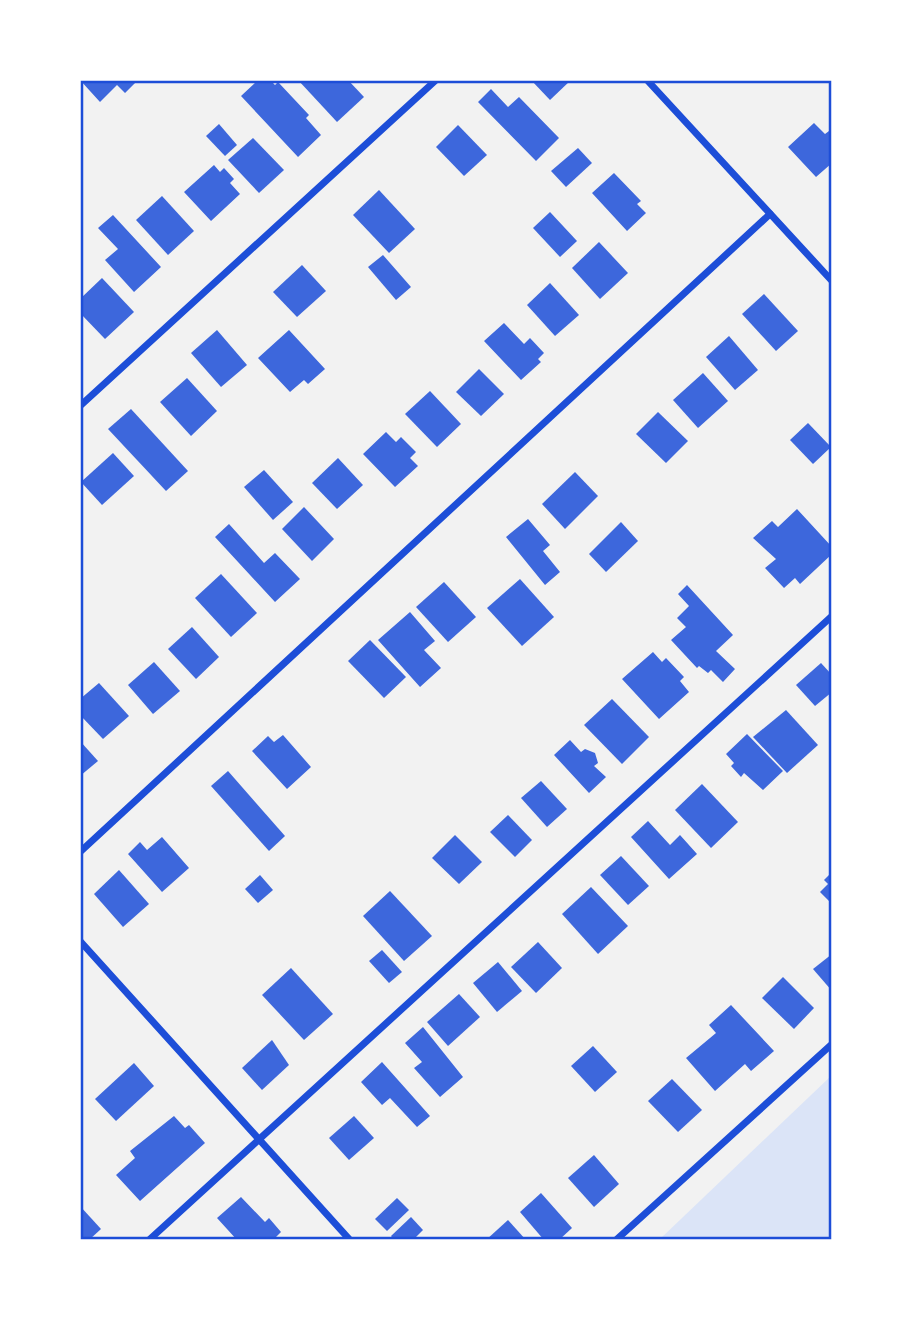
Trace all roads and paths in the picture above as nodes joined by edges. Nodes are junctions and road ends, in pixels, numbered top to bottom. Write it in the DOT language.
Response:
graph roads {
  1 [pos="436,80"];
  2 [pos="647,80"];
  3 [pos="770,214"];
  4 [pos="831,281"];
  5 [pos="80,406"];
  6 [pos="831,615"];
  7 [pos="80,852"];
  8 [pos="80,941"];
  9 [pos="831,1044"];
  10 [pos="260,1140"];
  11 [pos="149,1240"];
  12 [pos="350,1240"];
  13 [pos="616,1240"];
  1 -- 5 [label="street"];
  2 -- 3 [label="street"];
  3 -- 4 [label="street"];
  3 -- 7 [label="street"];
  6 -- 10 [label="street"];
  8 -- 10 [label="street"];
  9 -- 13 [label="street"];
  10 -- 11 [label="street"];
  10 -- 12 [label="street"];
}
